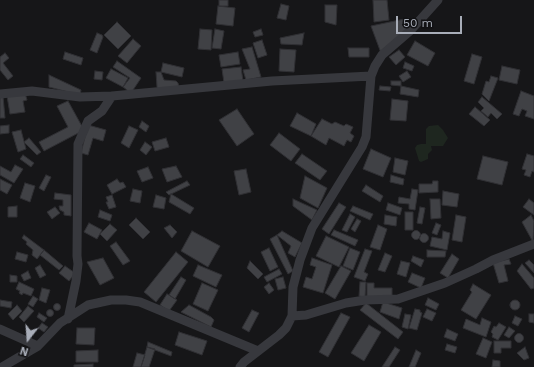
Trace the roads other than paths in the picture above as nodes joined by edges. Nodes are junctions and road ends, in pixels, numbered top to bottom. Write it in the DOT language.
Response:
graph roads {
  1 [pos="435,1"];
  2 [pos="371,76"];
  3 [pos="0,94"];
  4 [pos="112,96"];
  5 [pos="534,244"];
  6 [pos="292,316"];
  7 [pos="68,319"];
  8 [pos="0,329"];
  9 [pos="38,346"];
  10 [pos="258,352"];
  11 [pos="2,367"];
  12 [pos="240,367"];
  1 -- 2 [label="street"];
  2 -- 4 [label="street"];
  2 -- 6 [label="street"];
  3 -- 4 [label="street"];
  4 -- 7 [label="street"];
  5 -- 6 [label="street"];
  6 -- 10 [label="street"];
  7 -- 9 [label="street"];
  7 -- 10 [label="street"];
  8 -- 9 [label="street"];
  9 -- 11 [label="street"];
  10 -- 12 [label="street"];
}
